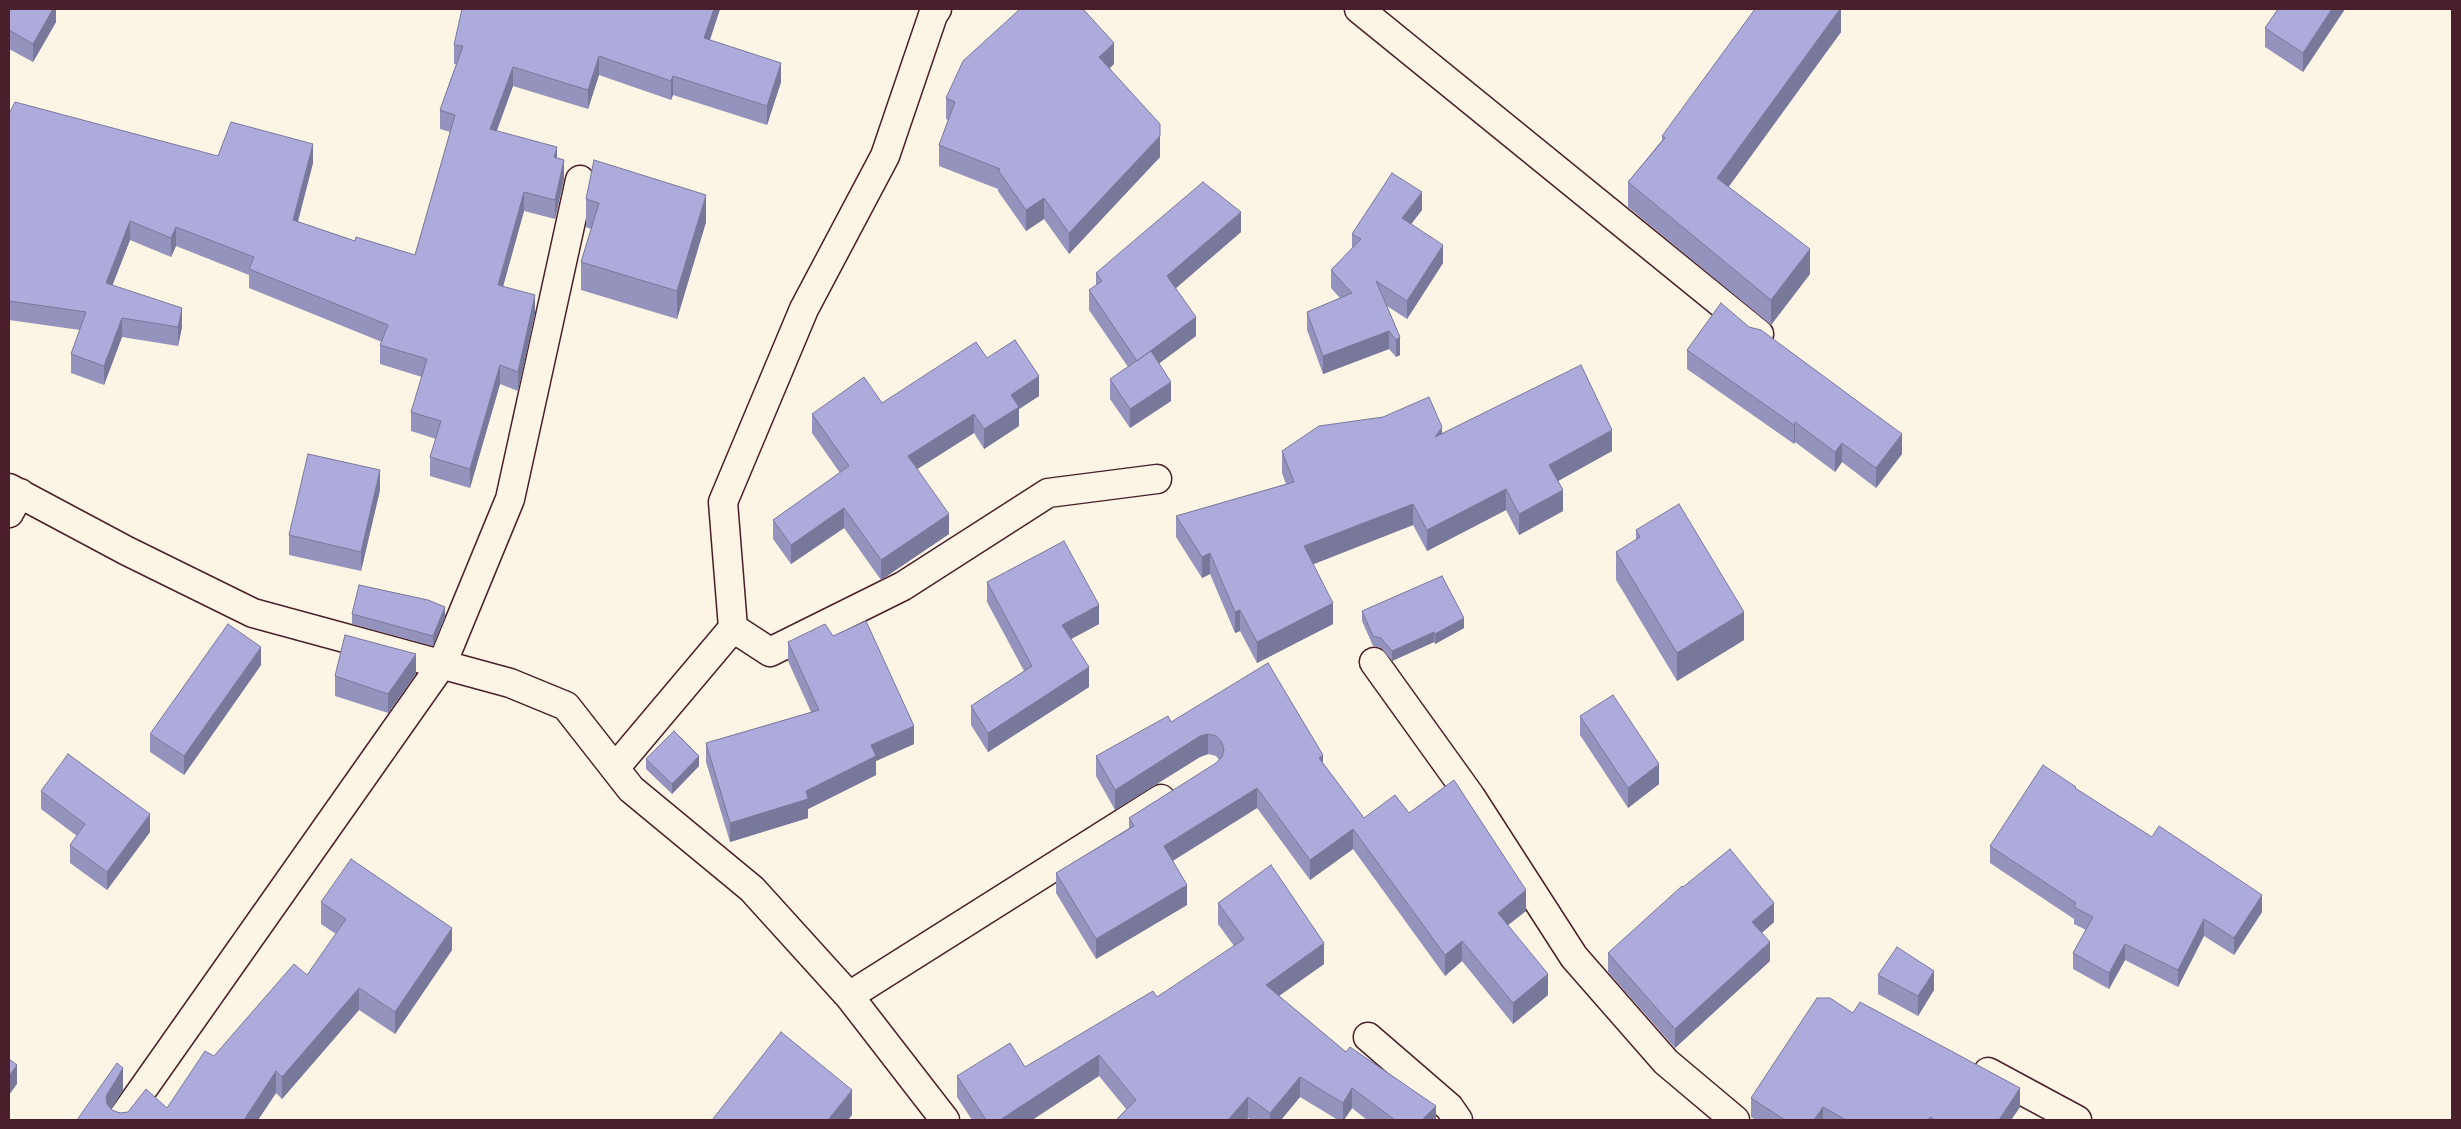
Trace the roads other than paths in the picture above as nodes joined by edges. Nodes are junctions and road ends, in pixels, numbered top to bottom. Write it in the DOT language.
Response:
graph roads {
  1 [pos="937,9"];
  2 [pos="1359,9"];
  3 [pos="580,180"];
  4 [pos="1759,334"];
  5 [pos="1157,479"];
  6 [pos="13,498"];
  7 [pos="733,628"];
  8 [pos="1374,662"];
  9 [pos="442,664"];
  10 [pos="615,768"];
  11 [pos="1183,786"];
  12 [pos="849,996"];
  13 [pos="1368,1038"];
  14 [pos="1964,1059"];
  15 [pos="121,1120"];
  16 [pos="945,1120"];
  17 [pos="1458,1120"];
  18 [pos="1735,1120"];
  19 [pos="2077,1120"];
  1 -- 7 [label="street"];
  2 -- 4 [label="street"];
  3 -- 9 [label="street"];
  5 -- 7 [label="street"];
  6 -- 9 [label="street"];
  7 -- 10 [label="street"];
  8 -- 18 [label="street"];
  9 -- 10 [label="street"];
  9 -- 15 [label="street"];
  10 -- 12 [label="street"];
  11 -- 12 [label="street"];
  12 -- 16 [label="street"];
  13 -- 17 [label="street"];
  14 -- 19 [label="street"];
}
